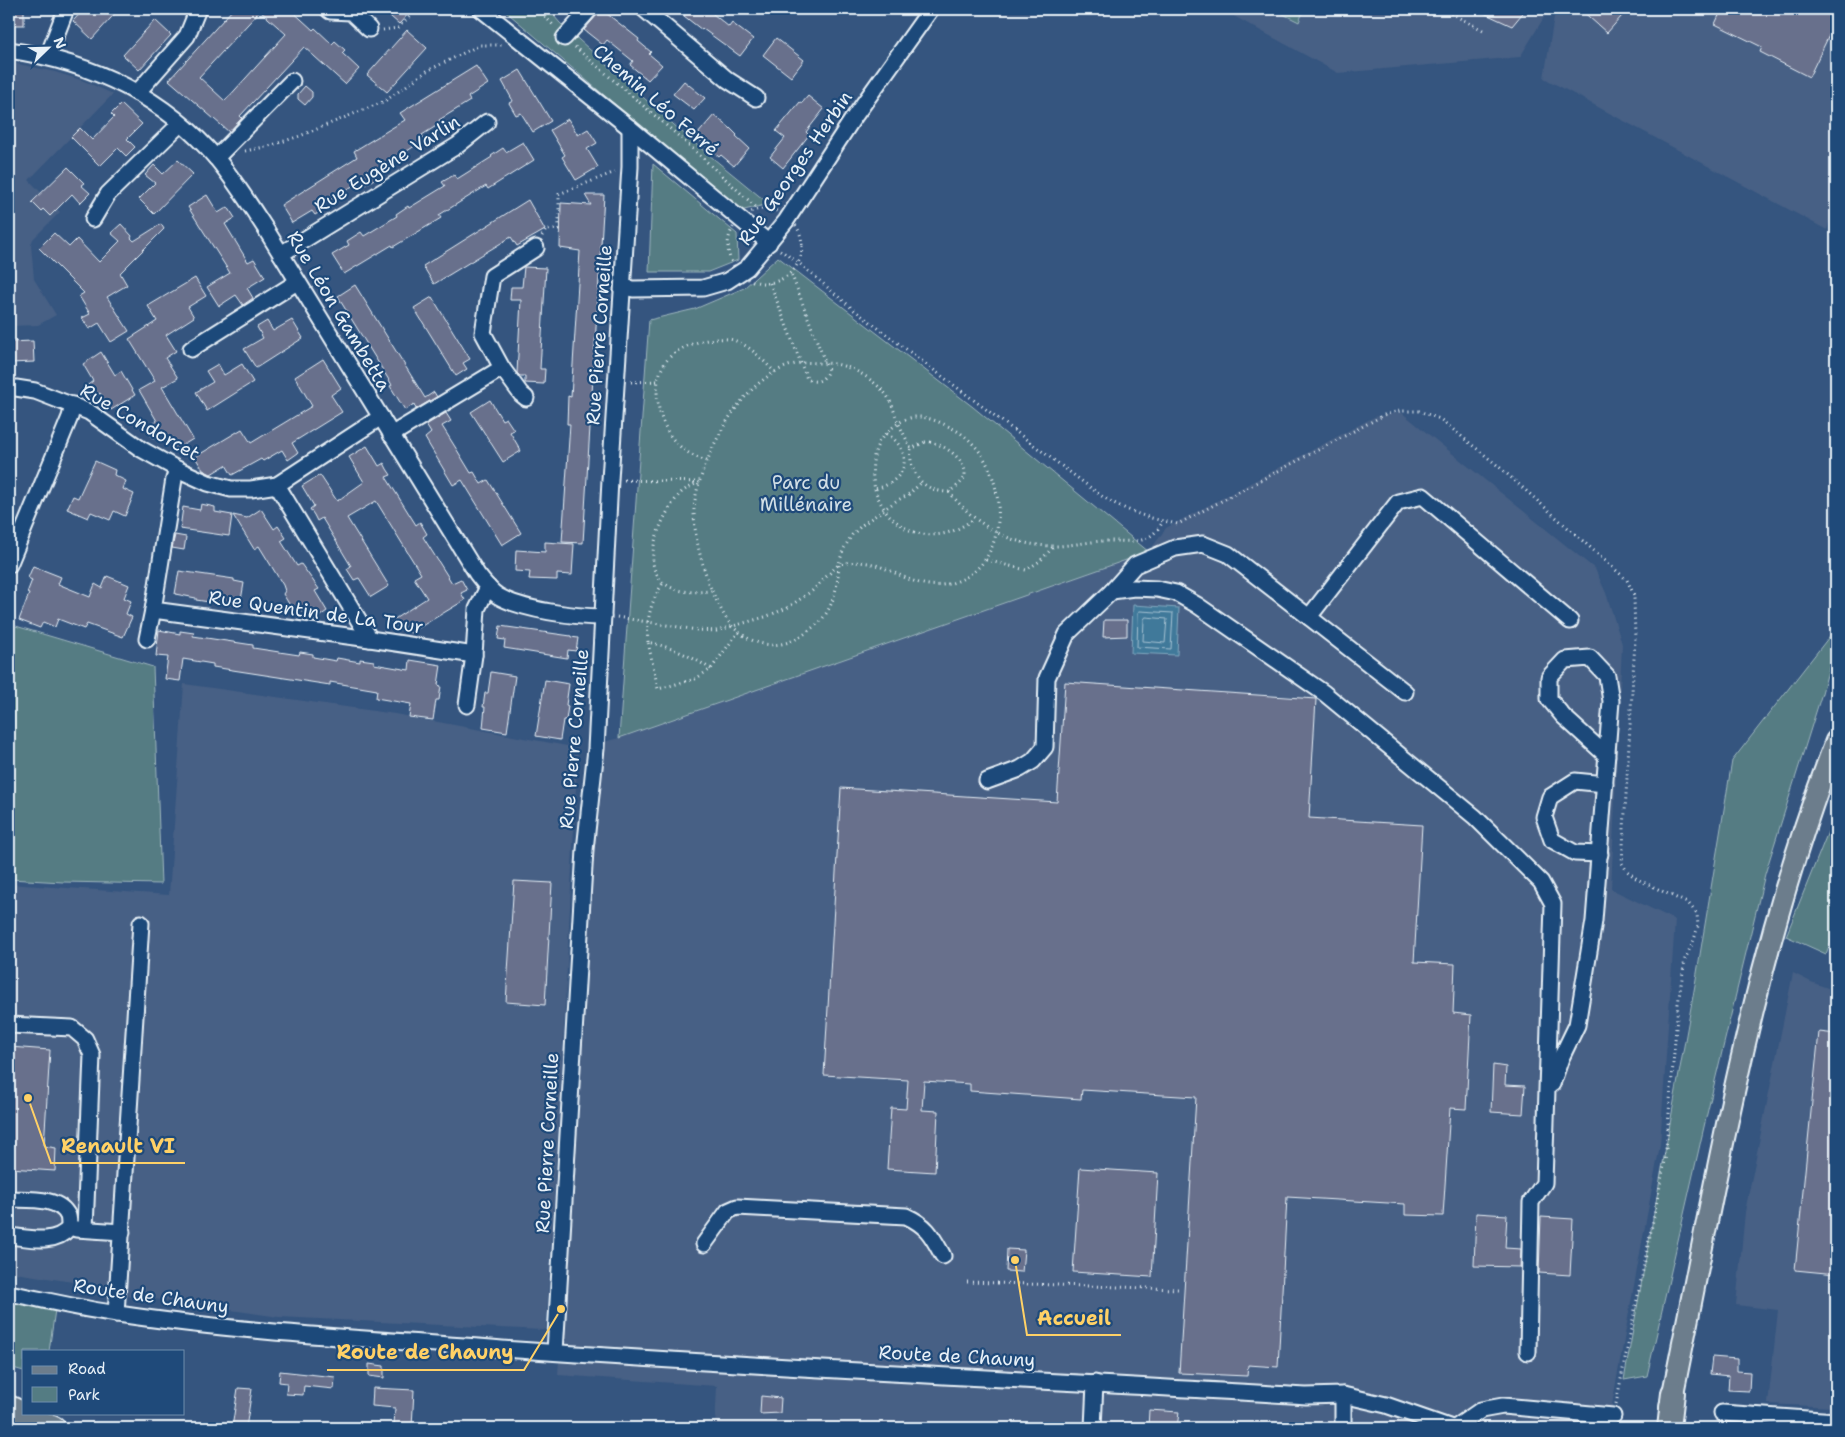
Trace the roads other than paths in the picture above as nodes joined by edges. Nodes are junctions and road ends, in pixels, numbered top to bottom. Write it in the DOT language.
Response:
graph roads {
  1 [pos="66,9"];
  2 [pos="198,9"];
  3 [pos="328,9"];
  4 [pos="481,9"];
  5 [pos="590,9"];
  6 [pos="644,9"];
  7 [pos="931,9"];
  8 [pos="369,29"];
  9 [pos="564,38"];
  10 [pos="9,50"];
  11 [pos="48,56"];
  12 [pos="292,81"];
  13 [pos="137,93"];
  14 [pos="756,98"];
  15 [pos="487,122"];
  16 [pos="180,124"];
  17 [pos="630,128"];
  18 [pos="221,154"];
  19 [pos="93,219"];
  20 [pos="769,243"];
  21 [pos="536,248"];
  22 [pos="281,254"];
  23 [pos="297,282"];
  24 [pos="623,287"];
  25 [pos="191,349"];
  26 [pos="502,368"];
  27 [pos="9,388"];
  28 [pos="526,398"];
  29 [pos="73,405"];
  30 [pos="381,417"];
  31 [pos="391,435"];
  32 [pos="177,469"];
  33 [pos="277,485"];
  34 [pos="9,564"];
  35 [pos="488,587"];
  36 [pos="1112,591"];
  37 [pos="153,610"];
  38 [pos="603,617"];
  39 [pos="1309,617"];
  40 [pos="1570,622"];
  41 [pos="147,639"];
  42 [pos="370,639"];
  43 [pos="474,655"];
  44 [pos="1405,692"];
  45 [pos="467,705"];
  46 [pos="1836,741"];
  47 [pos="1607,756"];
  48 [pos="987,781"];
  49 [pos="1605,784"];
  50 [pos="1600,854"];
  51 [pos="141,923"];
  52 [pos="9,1025"];
  53 [pos="1547,1097"];
  54 [pos="9,1199"];
  55 [pos="69,1228"];
  56 [pos="85,1229"];
  57 [pos="122,1232"];
  58 [pos="9,1236"];
  59 [pos="704,1244"];
  60 [pos="943,1256"];
  61 [pos="9,1293"];
  62 [pos="116,1314"];
  63 [pos="554,1352"];
  64 [pos="1528,1352"];
  65 [pos="1095,1383"];
  66 [pos="1673,1393"];
  67 [pos="1343,1395"];
  68 [pos="9,1401"];
  69 [pos="9,1407"];
  70 [pos="22,1409"];
  71 [pos="22,1413"];
  72 [pos="1722,1413"];
  73 [pos="24,1414"];
  74 [pos="32,1414"];
  75 [pos="1614,1416"];
  76 [pos="1836,1421"];
  77 [pos="54,1428"];
  78 [pos="1093,1428"];
  79 [pos="1343,1428"];
  80 [pos="1454,1428"];
  81 [pos="1668,1428"];
  1 -- 11 [label="street"];
  2 -- 13 [label="street"];
  3 -- 8 [label="street"];
  4 -- 17 [label="street"];
  5 -- 9 [label="street"];
  6 -- 14 [label="street"];
  7 -- 20 [label="street, Rue Georges Herbin"];
  10 -- 11 [label="street, Rue Léon Gambetta"];
  11 -- 13 [label="street, Rue Léon Gambetta"];
  12 -- 18 [label="street"];
  13 -- 16 [label="street, Rue Léon Gambetta"];
  15 -- 22 [label="street, Rue Eugène Varlin"];
  16 -- 18 [label="street, Rue Léon Gambetta"];
  16 -- 19 [label="street"];
  17 -- 20 [label="street"];
  17 -- 24 [label="street, Rue Pierre Corneille"];
  18 -- 22 [label="street, Rue Léon Gambetta"];
  20 -- 24 [label="street, Rue Georges Herbin"];
  21 -- 26 [label="street"];
  22 -- 23 [label="street, Rue Léon Gambetta"];
  23 -- 25 [label="street"];
  23 -- 30 [label="street, Rue Léon Gambetta"];
  24 -- 38 [label="street, Rue Pierre Corneille"];
  26 -- 28 [label="street"];
  26 -- 31 [label="street"];
  27 -- 29 [label="street, Rue Condorcet"];
  29 -- 32 [label="street, Rue Condorcet"];
  29 -- 34 [label="street"];
  30 -- 31 [label="street, Rue Léon Gambetta"];
  30 -- 33 [label="street, Rue Condorcet"];
  31 -- 35 [label="street, Rue Léon Gambetta"];
  32 -- 33 [label="street, Rue Condorcet"];
  32 -- 37 [label="street"];
  33 -- 42 [label="street"];
  35 -- 38 [label="street, Rue Léon Gambetta"];
  35 -- 43 [label="street"];
  36 -- 39 [label="street"];
  36 -- 48 [label="street"];
  36 -- 53 [label="street"];
  37 -- 41 [label="street"];
  37 -- 42 [label="street, Rue Quentin de La Tour"];
  38 -- 63 [label="street, Rue Pierre Corneille"];
  39 -- 40 [label="street"];
  39 -- 44 [label="street"];
  42 -- 43 [label="street, Rue Quentin de La Tour"];
  43 -- 45 [label="street"];
  46 -- 66 [label="main road"];
  47 -- 47 [label="street"];
  47 -- 49 [label="street"];
  49 -- 50 [label="street"];
  49 -- 50 [label="street"];
  50 -- 53 [label="street"];
  51 -- 57 [label="street"];
  52 -- 56 [label="street"];
  53 -- 64 [label="street"];
  54 -- 55 [label="street"];
  55 -- 56 [label="street"];
  55 -- 58 [label="street"];
  56 -- 57 [label="street"];
  57 -- 62 [label="street"];
  59 -- 60 [label="street"];
  61 -- 62 [label="street, Route de Chauny"];
  62 -- 63 [label="street, Route de Chauny"];
  63 -- 65 [label="street, Route de Chauny"];
  65 -- 67 [label="street, Route de Chauny"];
  65 -- 78 [label="street"];
  66 -- 81 [label="highway"];
  67 -- 79 [label="street"];
  67 -- 80 [label="street, Route de Chauny"];
  68 -- 70 [label="highway"];
  69 -- 71 [label="highway"];
  72 -- 76 [label="street"];
  73 -- 77 [label="highway"];
  74 -- 77 [label="highway"];
  75 -- 80 [label="street"];
}
